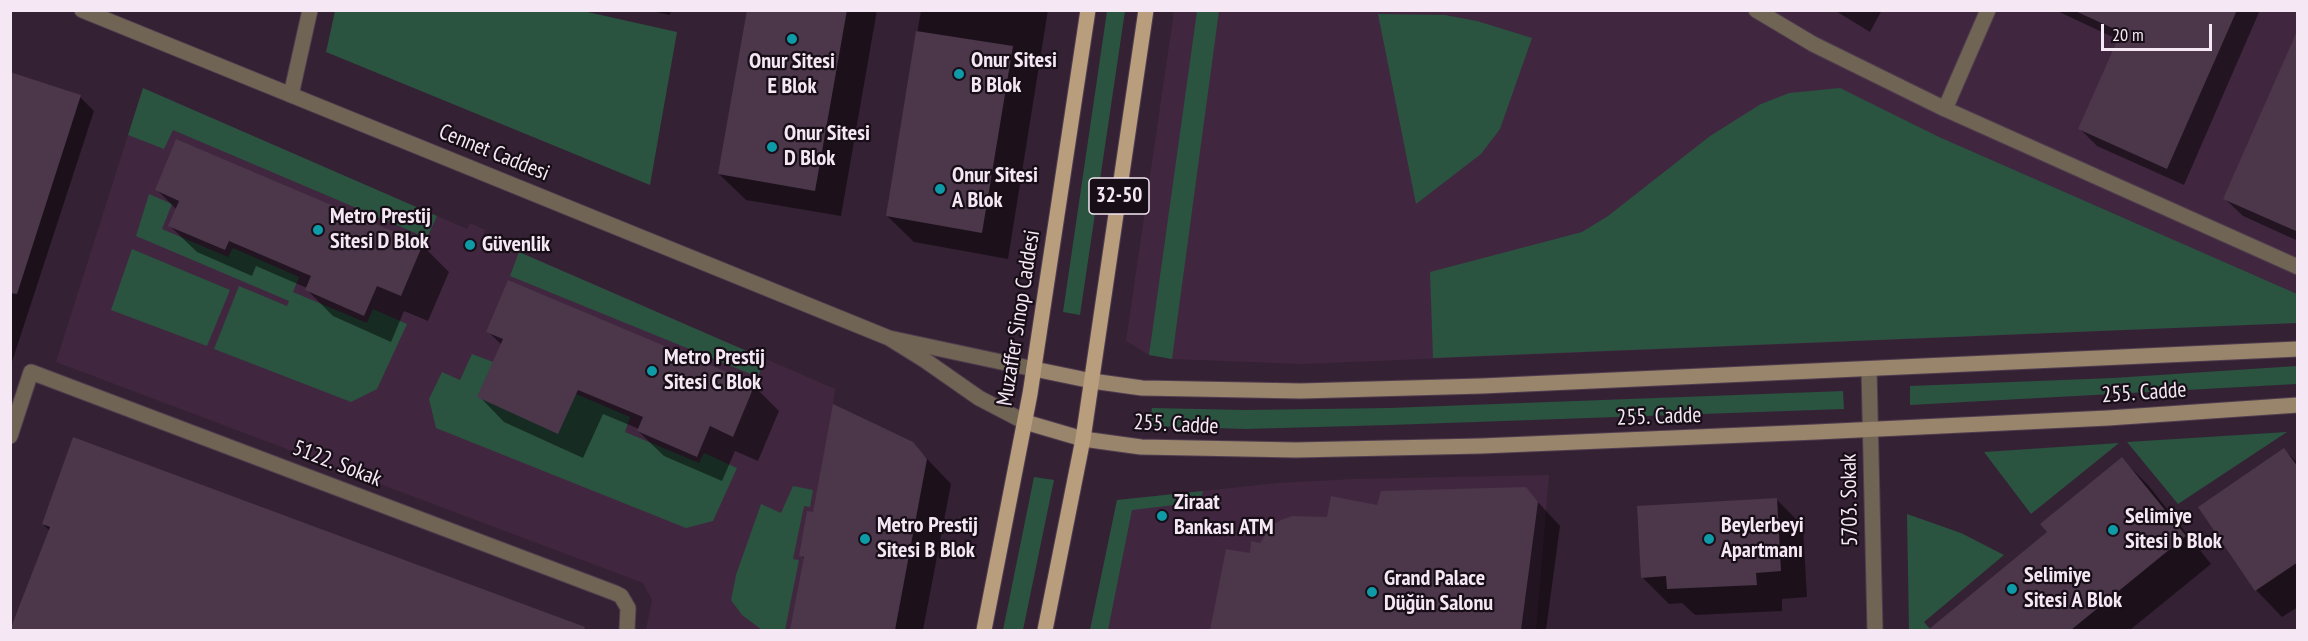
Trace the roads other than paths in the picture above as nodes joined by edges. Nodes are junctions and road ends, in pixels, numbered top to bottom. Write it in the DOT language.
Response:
graph roads {
  1 [pos="82,10"];
  2 [pos="310,10"];
  3 [pos="1088,10"];
  4 [pos="1146,10"];
  5 [pos="1756,10"];
  6 [pos="1988,10"];
  7 [pos="291,95"];
  8 [pos="1944,109"];
  9 [pos="2298,267"];
  10 [pos="889,338"];
  11 [pos="2298,349"];
  12 [pos="1034,369"];
  13 [pos="1869,369"];
  14 [pos="1092,381"];
  15 [pos="2298,405"];
  16 [pos="1025,422"];
  17 [pos="1870,430"];
  18 [pos="10,436"];
  19 [pos="1083,439"];
  20 [pos="627,630"];
  21 [pos="984,630"];
  22 [pos="1045,630"];
  23 [pos="1875,630"];
  1 -- 7 [label="street, Cennet Caddesi"];
  2 -- 7 [label="street"];
  3 -- 12 [label="main road, Muzaffer Sinop Caddesi / 32-50"];
  4 -- 14 [label="main road, 32-50"];
  5 -- 8 [label="street"];
  6 -- 8 [label="street"];
  7 -- 10 [label="street, Cennet Caddesi"];
  8 -- 9 [label="street"];
  10 -- 12 [label="street, Cennet Caddesi"];
  10 -- 16 [label="street, Cennet Caddesi"];
  11 -- 13 [label="main road, 255. Cadde"];
  12 -- 14 [label="main road, 255. Cadde"];
  12 -- 16 [label="main road, Muzaffer Sinop Caddesi / 32-50"];
  13 -- 14 [label="main road, 255. Cadde"];
  13 -- 17 [label="street, 5703. Sokak"];
  14 -- 19 [label="main road, 32-50"];
  15 -- 17 [label="main road, 255. Cadde"];
  16 -- 19 [label="main road, 255. Cadde"];
  16 -- 21 [label="main road, Muzaffer Sinop Caddesi / 32-50"];
  17 -- 19 [label="main road, 255. Cadde"];
  17 -- 23 [label="street, 5703. Sokak"];
  18 -- 20 [label="street, 5122. Sokak"];
  19 -- 22 [label="main road, 32-50"];
}
